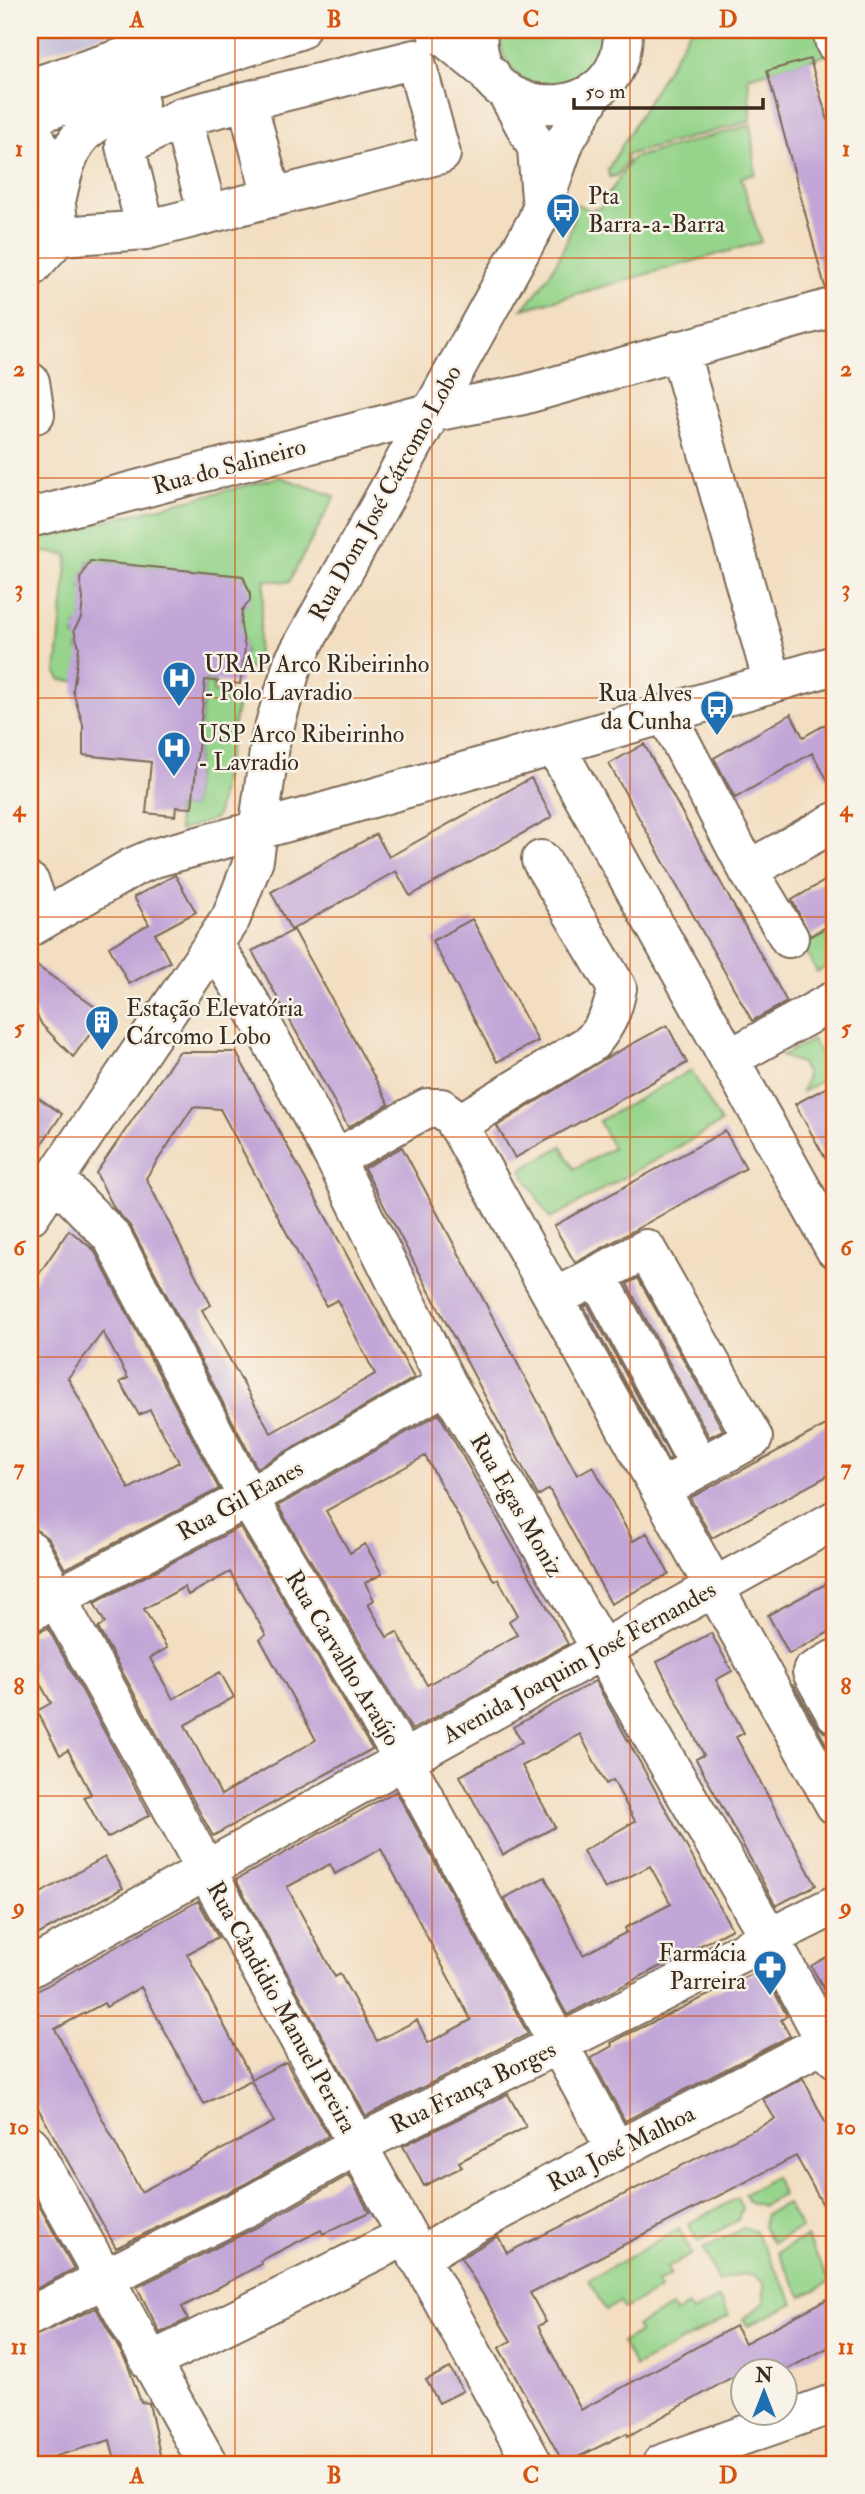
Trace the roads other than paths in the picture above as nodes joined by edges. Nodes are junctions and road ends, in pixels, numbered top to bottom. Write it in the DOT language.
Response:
graph roads {
  1 [pos="208,30"];
  2 [pos="299,30"];
  3 [pos="436,30"];
  4 [pos="478,30"];
  5 [pos="832,30"];
  6 [pos="626,38"];
  7 [pos="835,43"];
  8 [pos="240,49"];
  9 [pos="498,83"];
  10 [pos="30,88"];
  11 [pos="593,93"];
  12 [pos="247,101"];
  13 [pos="30,116"];
  14 [pos="182,117"];
  15 [pos="30,128"];
  16 [pos="37,185"];
  17 [pos="272,197"];
  18 [pos="208,214"];
  19 [pos="537,221"];
  20 [pos="146,230"];
  21 [pos="44,237"];
  22 [pos="30,268"];
  23 [pos="835,307"];
  24 [pos="678,350"];
  25 [pos="30,382"];
  26 [pos="428,414"];
  27 [pos="30,415"];
  28 [pos="30,518"];
  29 [pos="835,665"];
  30 [pos="773,683"];
  31 [pos="666,714"];
  32 [pos="555,746"];
  33 [pos="835,822"];
  34 [pos="259,828"];
  35 [pos="541,860"];
  36 [pos="748,870"];
  37 [pos="30,883"];
  38 [pos="36,923"];
  39 [pos="789,937"];
  40 [pos="214,945"];
  41 [pos="830,1014"];
  42 [pos="729,1059"];
  43 [pos="457,1125"];
  44 [pos="335,1159"];
  45 [pos="54,1178"];
  46 [pos="30,1215"];
  47 [pos="832,1236"];
  48 [pos="597,1275"];
  49 [pos="555,1298"];
  50 [pos="447,1384"];
  51 [pos="700,1467"];
  52 [pos="662,1488"];
  53 [pos="248,1498"];
  54 [pos="835,1520"];
  55 [pos="30,1550"];
  56 [pos="714,1587"];
  57 [pos="44,1605"];
  58 [pos="601,1651"];
  59 [pos="835,1659"];
  60 [pos="835,1713"];
  61 [pos="404,1760"];
  62 [pos="835,1805"];
  63 [pos="207,1870"];
  64 [pos="835,1905"];
  65 [pos="769,1937"];
  66 [pos="30,1968"];
  67 [pos="559,2046"];
  68 [pos="831,2050"];
  69 [pos="357,2144"];
  70 [pos="30,2145"];
  71 [pos="616,2150"];
  72 [pos="412,2247"];
  73 [pos="104,2278"];
  74 [pos="30,2316"];
  75 [pos="150,2362"];
  76 [pos="835,2403"];
  77 [pos="208,2464"];
  78 [pos="533,2464"];
  79 [pos="662,2464"];
  1 -- 10 [label="street"];
  2 -- 8 [label="street"];
  3 -- 9 [label="street"];
  4 -- 9 [label="street"];
  5 -- 7 [label="street"];
  6 -- 11 [label="street, Rua Dom José Cárcomo Lobo"];
  8 -- 13 [label="street"];
  8 -- 16 [label="street"];
  9 -- 11 [label="street"];
  9 -- 19 [label="street, Rua Dom José Cárcomo Lobo"];
  11 -- 19 [label="street, Rua Dom José Cárcomo Lobo"];
  12 -- 14 [label="street"];
  12 -- 17 [label="street"];
  12 -- 17 [label="street"];
  14 -- 18 [label="street"];
  14 -- 20 [label="street"];
  15 -- 16 [label="street"];
  16 -- 21 [label="street"];
  17 -- 18 [label="street"];
  18 -- 20 [label="street"];
  19 -- 26 [label="street, Rua Dom José Cárcomo Lobo"];
  20 -- 21 [label="street"];
  21 -- 22 [label="street"];
  23 -- 24 [label="street, Rua do Salineiro"];
  24 -- 26 [label="street, Rua do Salineiro"];
  24 -- 30 [label="street"];
  25 -- 27 [label="street"];
  26 -- 28 [label="street, Rua do Salineiro"];
  26 -- 34 [label="street, Rua Dom José Cárcomo Lobo"];
  29 -- 30 [label="street"];
  30 -- 31 [label="street"];
  31 -- 32 [label="street"];
  31 -- 36 [label="street"];
  32 -- 34 [label="street"];
  32 -- 42 [label="street"];
  33 -- 36 [label="street"];
  34 -- 38 [label="street"];
  34 -- 40 [label="street, Rua Dom José Cárcomo Lobo"];
  35 -- 43 [label="street"];
  36 -- 39 [label="street"];
  37 -- 38 [label="street"];
  40 -- 44 [label="street, Rua Egas Moniz"];
  40 -- 45 [label="street, Rua Dom José Cárcomo Lobo"];
  41 -- 42 [label="street"];
  42 -- 47 [label="street"];
  43 -- 44 [label="street"];
  43 -- 49 [label="street"];
  44 -- 50 [label="street, Rua Egas Moniz"];
  45 -- 46 [label="street, Rua Dom José Cárcomo Lobo"];
  45 -- 53 [label="street, Rua Carvalho Araújo"];
  48 -- 49 [label="street"];
  48 -- 51 [label="street"];
  48 -- 51 [label="street"];
  49 -- 52 [label="street"];
  50 -- 53 [label="street, Rua Gil Eanes"];
  50 -- 58 [label="street, Rua Egas Moniz"];
  51 -- 52 [label="street"];
  52 -- 56 [label="street"];
  53 -- 57 [label="street, Rua Gil Eanes"];
  53 -- 61 [label="street, Rua Carvalho Araújo"];
  54 -- 56 [label="street, Avenida Joaquim José Fernandes"];
  55 -- 57 [label="street, Rua Cândidio Manuel Pereira"];
  56 -- 58 [label="street, Avenida Joaquim José Fernandes"];
  56 -- 62 [label="street"];
  57 -- 63 [label="street, Rua Cândidio Manuel Pereira"];
  58 -- 61 [label="street, Avenida Joaquim José Fernandes"];
  58 -- 65 [label="street, Rua Egas Moniz"];
  59 -- 60 [label="street"];
  61 -- 63 [label="street, Avenida Joaquim José Fernandes"];
  61 -- 67 [label="street, Rua Carvalho Araújo"];
  63 -- 66 [label="street, Avenida Joaquim José Fernandes"];
  63 -- 69 [label="street, Rua Cândidio Manuel Pereira"];
  64 -- 65 [label="street, Rua França Borges"];
  65 -- 67 [label="street, Rua França Borges"];
  65 -- 68 [label="street, Rua Egas Moniz"];
  67 -- 69 [label="street, Rua França Borges"];
  67 -- 71 [label="street, Rua Carvalho Araújo"];
  68 -- 71 [label="street, Rua José Malhoa"];
  69 -- 72 [label="street, Rua Cândidio Manuel Pereira"];
  69 -- 73 [label="street, Rua França Borges"];
  70 -- 73 [label="street"];
  71 -- 72 [label="street, Rua José Malhoa"];
  72 -- 75 [label="street, Rua José Malhoa"];
  72 -- 78 [label="street, Rua Cândidio Manuel Pereira"];
  73 -- 74 [label="street, Rua França Borges"];
  73 -- 75 [label="street"];
  75 -- 77 [label="street"];
  76 -- 79 [label="street"];
}
